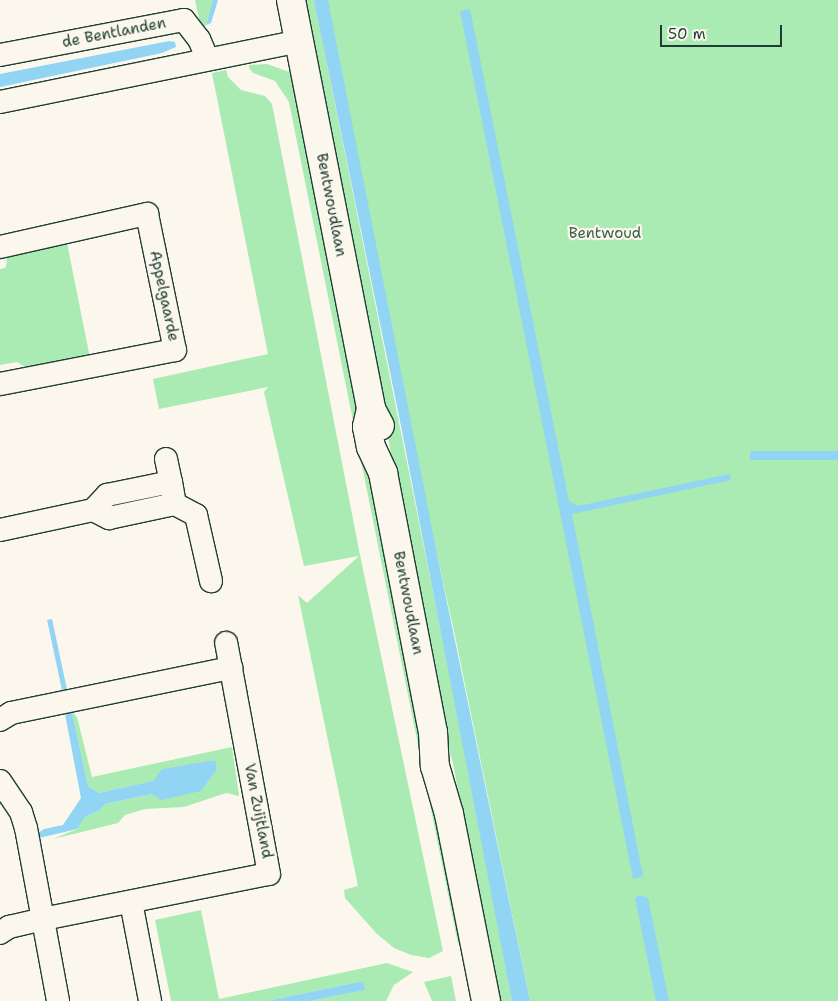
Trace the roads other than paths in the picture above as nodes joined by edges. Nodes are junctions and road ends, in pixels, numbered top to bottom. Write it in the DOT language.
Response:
graph roads {
  1 [pos="291,0"];
  2 [pos="299,41"];
  3 [pos="0,55"];
  4 [pos="208,58"];
  5 [pos="0,102"];
  6 [pos="0,247"];
  7 [pos="0,384"];
  8 [pos="166,459"];
  9 [pos="171,482"];
  10 [pos="175,504"];
  11 [pos="93,510"];
  12 [pos="2,529"];
  13 [pos="211,581"];
  14 [pos="226,643"];
  15 [pos="231,668"];
  16 [pos="0,720"];
  17 [pos="0,781"];
  18 [pos="130,902"];
  19 [pos="43,919"];
  20 [pos="0,933"];
  21 [pos="58,1001"];
  22 [pos="150,1001"];
  23 [pos="486,1001"];
  1 -- 2 [label="main road, Bentwoudlaan"];
  2 -- 4 [label="street"];
  2 -- 23 [label="main road, Bentwoudlaan"];
  3 -- 4 [label="street, de Bentlanden"];
  4 -- 5 [label="street"];
  6 -- 7 [label="street, Appelgaarde"];
  8 -- 9 [label="street"];
  9 -- 10 [label="street"];
  9 -- 11 [label="street"];
  10 -- 11 [label="street"];
  10 -- 13 [label="street"];
  11 -- 12 [label="street"];
  14 -- 15 [label="street, Van Zuijtland"];
  15 -- 16 [label="street"];
  15 -- 18 [label="street, Van Zuijtland"];
  17 -- 19 [label="street"];
  18 -- 19 [label="street, Van Zuijtland"];
  18 -- 22 [label="street"];
  19 -- 20 [label="street, Van Zuijtland"];
  19 -- 21 [label="street"];
}
